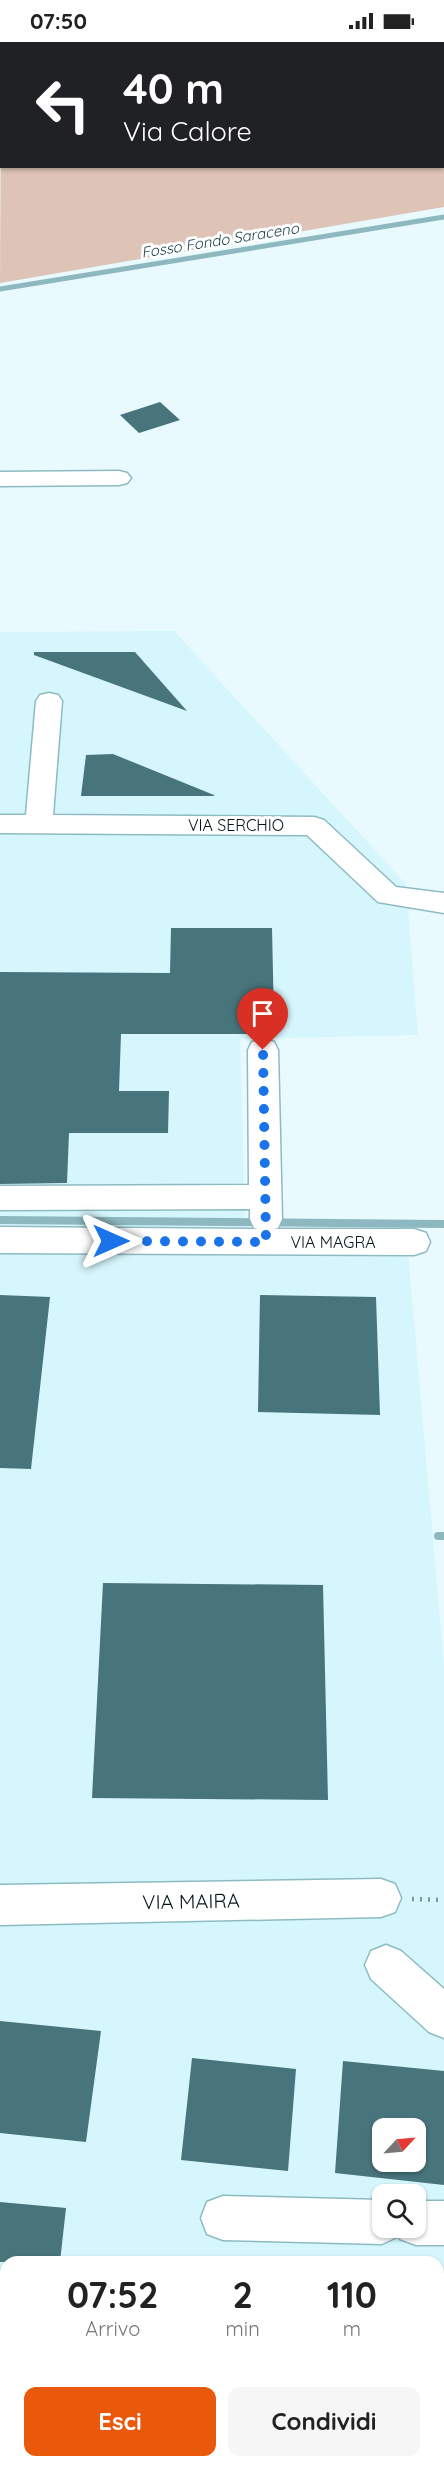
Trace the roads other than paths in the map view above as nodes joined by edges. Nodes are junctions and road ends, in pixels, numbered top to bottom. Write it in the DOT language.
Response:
graph roads {
  1 [pos="119,478"];
  2 [pos="0,479"];
  3 [pos="50,701"];
  4 [pos="0,824"];
  5 [pos="39,824"];
  6 [pos="444,903"];
  7 [pos="263,1050"];
  8 [pos="265,1197"];
  9 [pos="0,1198"];
  10 [pos="0,1240"];
  11 [pos="266,1242"];
  12 [pos="414,1242"];
  13 [pos="381,1898"];
  14 [pos="0,1905"];
  15 [pos="386,1965"];
  16 [pos="444,2017"];
  17 [pos="223,2218"];
  18 [pos="372,2222"];
  19 [pos="426,2223"];
  20 [pos="444,2223"];
  1 -- 2 [label="street"];
  3 -- 5 [label="street"];
  4 -- 5 [label="street, VIA SERCHIO"];
  5 -- 6 [label="street, VIA SERCHIO"];
  7 -- 8 [label="street"];
  8 -- 9 [label="street"];
  8 -- 11 [label="street"];
  10 -- 11 [label="street, VIA MAGRA"];
  11 -- 12 [label="street, VIA MAGRA"];
  13 -- 14 [label="street, VIA MAIRA"];
  15 -- 16 [label="street"];
  17 -- 18 [label="street"];
  19 -- 20 [label="street"];
}
